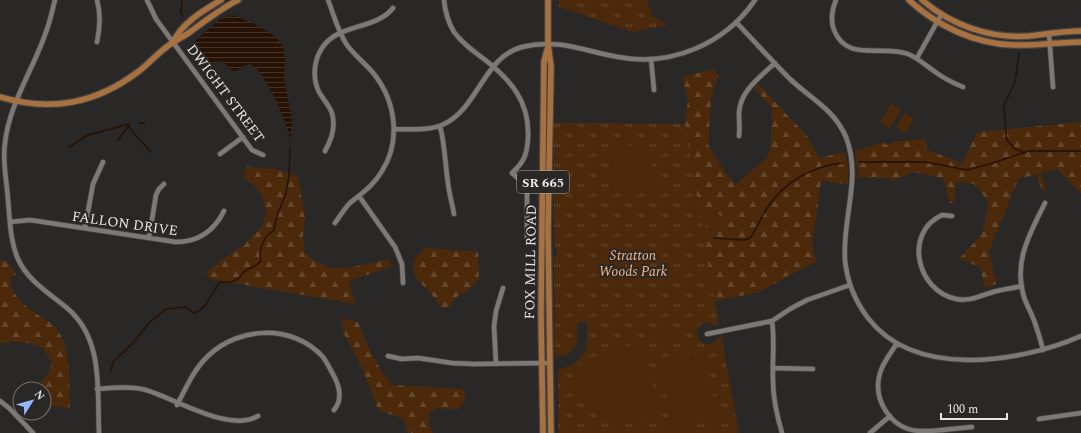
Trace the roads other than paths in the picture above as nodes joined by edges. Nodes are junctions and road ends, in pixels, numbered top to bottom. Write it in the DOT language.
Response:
graph roads {
  1 [pos="55,0"];
  2 [pos="97,0"];
  3 [pos="146,0"];
  4 [pos="221,0"];
  5 [pos="238,0"];
  6 [pos="328,0"];
  7 [pos="444,0"];
  8 [pos="548,0"];
  9 [pos="755,0"];
  10 [pos="836,0"];
  11 [pos="909,0"];
  12 [pos="922,0"];
  13 [pos="393,8"];
  14 [pos="941,15"];
  15 [pos="736,22"];
  16 [pos="938,22"];
  17 [pos="1081,31"];
  18 [pos="341,33"];
  19 [pos="1049,34"];
  20 [pos="97,42"];
  21 [pos="173,42"];
  22 [pos="1081,42"];
  23 [pos="548,44"];
  24 [pos="1050,44"];
  25 [pos="917,58"];
  26 [pos="651,59"];
  27 [pos="775,63"];
  28 [pos="494,67"];
  29 [pos="963,87"];
  30 [pos="1053,87"];
  31 [pos="654,90"];
  32 [pos="0,97"];
  33 [pos="17,101"];
  34 [pos="440,126"];
  35 [pos="394,129"];
  36 [pos="739,136"];
  37 [pos="243,137"];
  38 [pos="325,151"];
  39 [pos="220,154"];
  40 [pos="263,155"];
  41 [pos="102,162"];
  42 [pos="164,184"];
  43 [pos="359,196"];
  44 [pos="1045,202"];
  45 [pos="224,211"];
  46 [pos="454,214"];
  47 [pos="952,216"];
  48 [pos="10,222"];
  49 [pos="335,223"];
  50 [pos="86,228"];
  51 [pos="149,238"];
  52 [pos="527,238"];
  53 [pos="403,283"];
  54 [pos="850,285"];
  55 [pos="1022,286"];
  56 [pos="503,288"];
  57 [pos="772,321"];
  58 [pos="707,334"];
  59 [pos="1081,336"];
  60 [pos="897,343"];
  61 [pos="1043,350"];
  62 [pos="388,356"];
  63 [pos="542,363"];
  64 [pos="550,363"];
  65 [pos="496,364"];
  66 [pos="773,368"];
  67 [pos="813,369"];
  68 [pos="97,389"];
  69 [pos="0,401"];
  70 [pos="176,405"];
  71 [pos="334,410"];
  72 [pos="1081,413"];
  73 [pos="258,416"];
  74 [pos="890,416"];
  75 [pos="1039,419"];
  76 [pos="205,420"];
  77 [pos="225,425"];
  78 [pos="972,427"];
  79 [pos="33,433"];
  80 [pos="99,433"];
  81 [pos="542,433"];
  82 [pos="551,433"];
  83 [pos="782,433"];
  84 [pos="870,433"];
  1 -- 33 [label="street"];
  2 -- 20 [label="street"];
  3 -- 21 [label="street, DWIGHT STREET"];
  4 -- 21 [label="main road"];
  5 -- 21 [label="main road"];
  6 -- 18 [label="street"];
  7 -- 28 [label="street"];
  8 -- 23 [label="main road, FOX MILL ROAD / SR 665"];
  9 -- 15 [label="street"];
  10 -- 25 [label="street"];
  11 -- 16 [label="main road"];
  12 -- 14 [label="main road"];
  13 -- 18 [label="street"];
  14 -- 16 [label="street"];
  14 -- 19 [label="main road"];
  15 -- 26 [label="street"];
  15 -- 27 [label="street"];
  16 -- 24 [label="main road"];
  16 -- 25 [label="street"];
  17 -- 19 [label="main road"];
  18 -- 35 [label="street"];
  18 -- 38 [label="street"];
  19 -- 24 [label="street"];
  21 -- 33 [label="main road"];
  21 -- 37 [label="street, DWIGHT STREET"];
  22 -- 24 [label="main road"];
  23 -- 26 [label="street"];
  23 -- 28 [label="street"];
  23 -- 63 [label="main road, FOX MILL ROAD / SR 665"];
  23 -- 64 [label="main road, FOX MILL ROAD / SR 665"];
  24 -- 30 [label="street"];
  25 -- 29 [label="street"];
  26 -- 31 [label="street"];
  27 -- 36 [label="street"];
  27 -- 54 [label="street"];
  28 -- 34 [label="street"];
  28 -- 52 [label="street"];
  32 -- 33 [label="main road"];
  33 -- 48 [label="street"];
  34 -- 35 [label="street"];
  34 -- 46 [label="street"];
  35 -- 43 [label="street"];
  37 -- 39 [label="street"];
  37 -- 40 [label="street, DWIGHT STREET"];
  41 -- 50 [label="street"];
  42 -- 51 [label="street"];
  43 -- 49 [label="street"];
  43 -- 53 [label="street"];
  44 -- 55 [label="street"];
  45 -- 51 [label="street, FALLON DRIVE"];
  47 -- 55 [label="street"];
  48 -- 50 [label="street, FALLON DRIVE"];
  48 -- 68 [label="street"];
  50 -- 51 [label="street, FALLON DRIVE"];
  54 -- 57 [label="street"];
  54 -- 60 [label="street"];
  55 -- 61 [label="street"];
  56 -- 65 [label="street"];
  57 -- 58 [label="street"];
  57 -- 66 [label="street"];
  59 -- 61 [label="street"];
  60 -- 61 [label="street"];
  60 -- 74 [label="street"];
  62 -- 65 [label="street"];
  63 -- 64 [label="street"];
  63 -- 65 [label="street"];
  63 -- 81 [label="main road, FOX MILL ROAD / SR 665"];
  64 -- 82 [label="main road, FOX MILL ROAD / SR 665"];
  66 -- 67 [label="street"];
  66 -- 83 [label="street"];
  68 -- 70 [label="street"];
  68 -- 80 [label="street"];
  69 -- 79 [label="street"];
  70 -- 71 [label="street"];
  70 -- 76 [label="street"];
  72 -- 75 [label="street"];
  73 -- 77 [label="street"];
  74 -- 78 [label="street"];
  74 -- 84 [label="street"];
}
